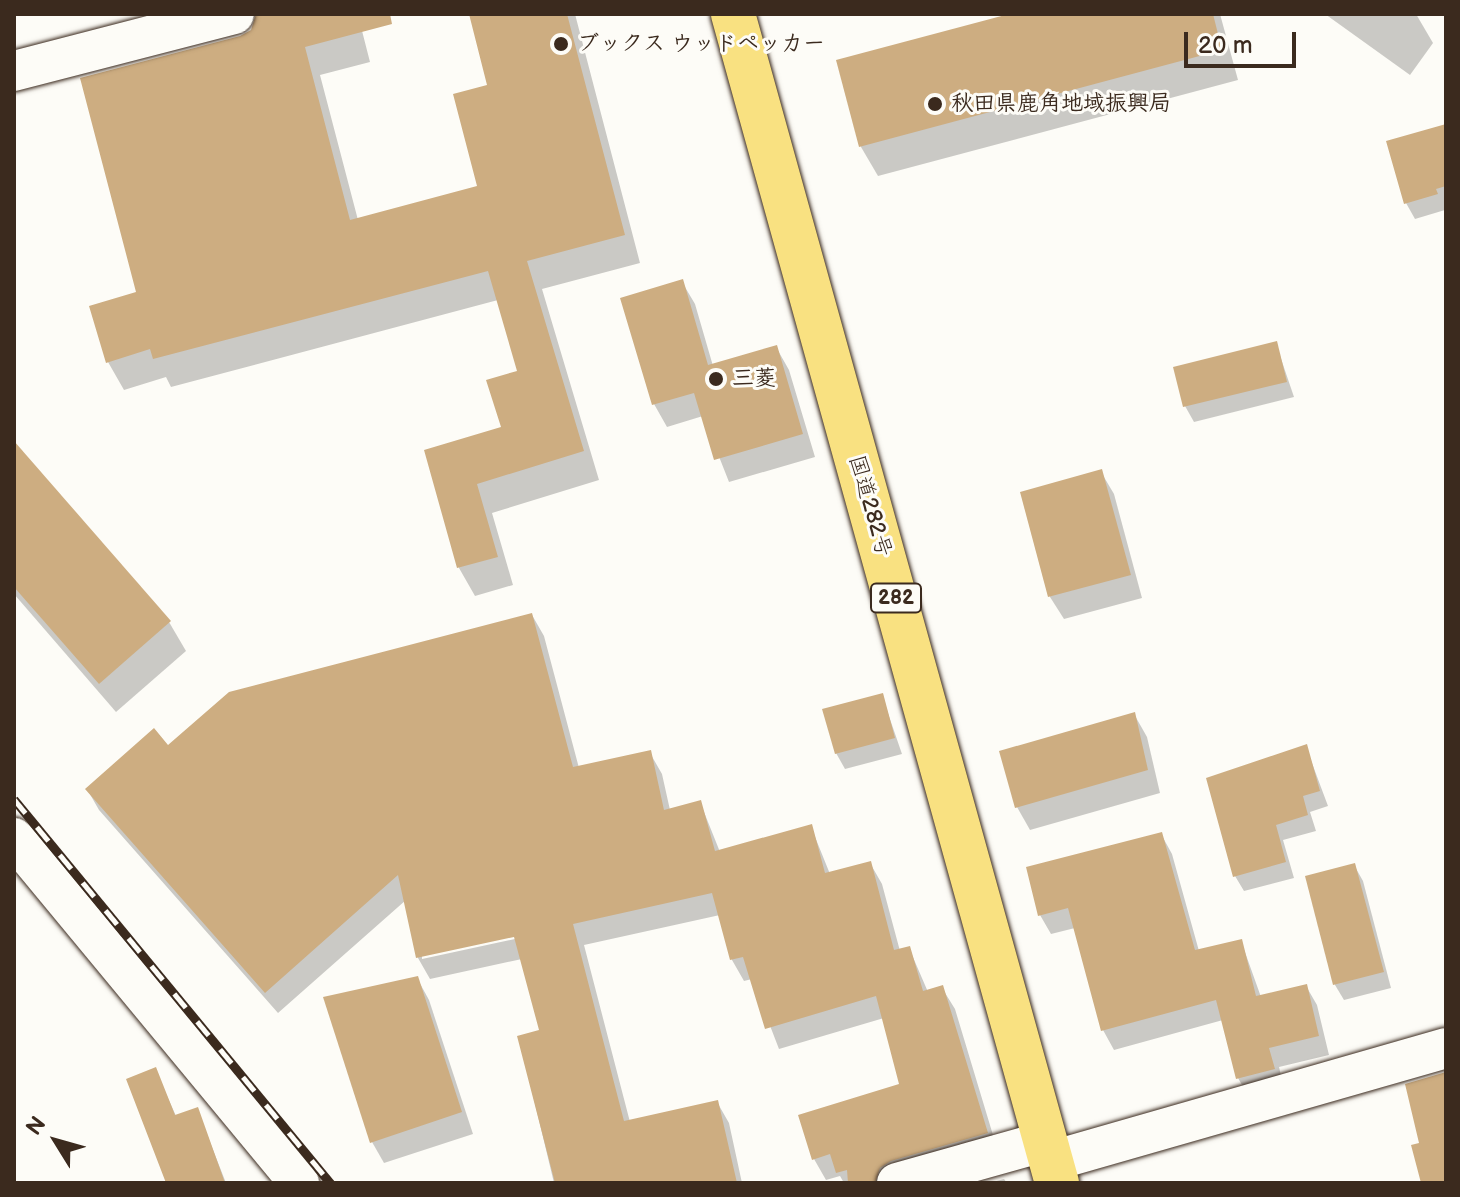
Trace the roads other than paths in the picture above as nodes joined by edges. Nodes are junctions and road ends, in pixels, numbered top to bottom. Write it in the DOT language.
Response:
graph roads {
  1 [pos="234,14"];
  2 [pos="733,14"];
  3 [pos="14,71"];
  4 [pos="14,838"];
  5 [pos="1446,1048"];
  6 [pos="1052,1162"];
  7 [pos="299,1183"];
  8 [pos="897,1183"];
  1 -- 3 [label="street"];
  2 -- 6 [label="highway, 国道282号 / 282"];
  4 -- 7 [label="street"];
  5 -- 6 [label="street"];
  6 -- 8 [label="street"];
}
